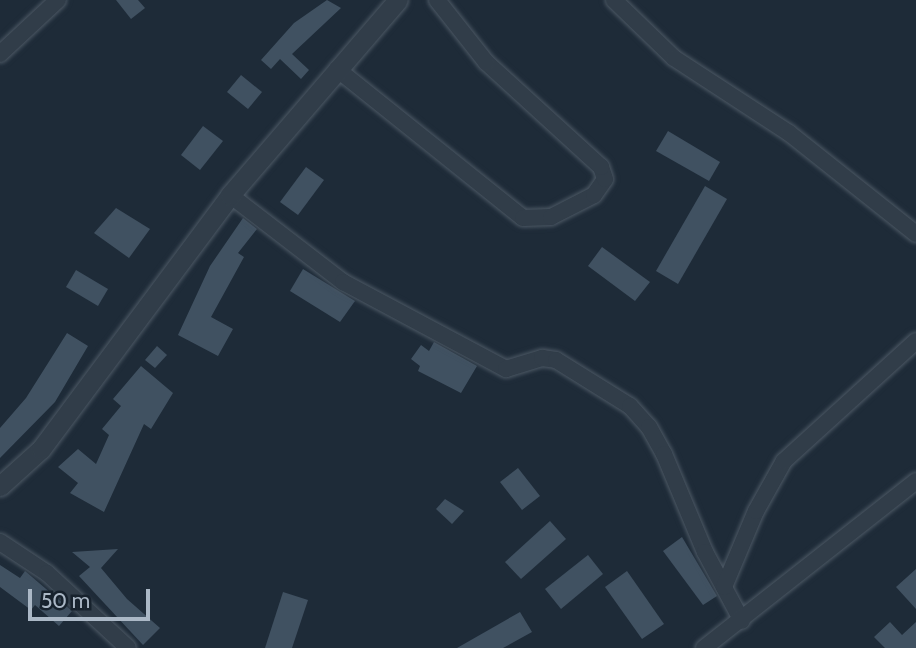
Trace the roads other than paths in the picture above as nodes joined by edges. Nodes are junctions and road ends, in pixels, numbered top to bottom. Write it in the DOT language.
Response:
graph roads {
  1 [pos="58,0"];
  2 [pos="398,0"];
  3 [pos="436,0"];
  4 [pos="614,0"];
  5 [pos="0,54"];
  6 [pos="338,69"];
  7 [pos="230,195"];
  8 [pos="916,234"];
  9 [pos="916,341"];
  10 [pos="916,481"];
  11 [pos="0,486"];
  12 [pos="0,542"];
  13 [pos="724,587"];
  14 [pos="743,621"];
  15 [pos="128,648"];
  16 [pos="704,648"];
  1 -- 5 [label="street"];
  2 -- 6 [label="street"];
  3 -- 6 [label="street"];
  4 -- 8 [label="street"];
  6 -- 7 [label="street"];
  7 -- 11 [label="street"];
  7 -- 13 [label="street"];
  9 -- 13 [label="street"];
  10 -- 14 [label="street"];
  12 -- 15 [label="street"];
  13 -- 14 [label="street"];
  14 -- 16 [label="street"];
}
